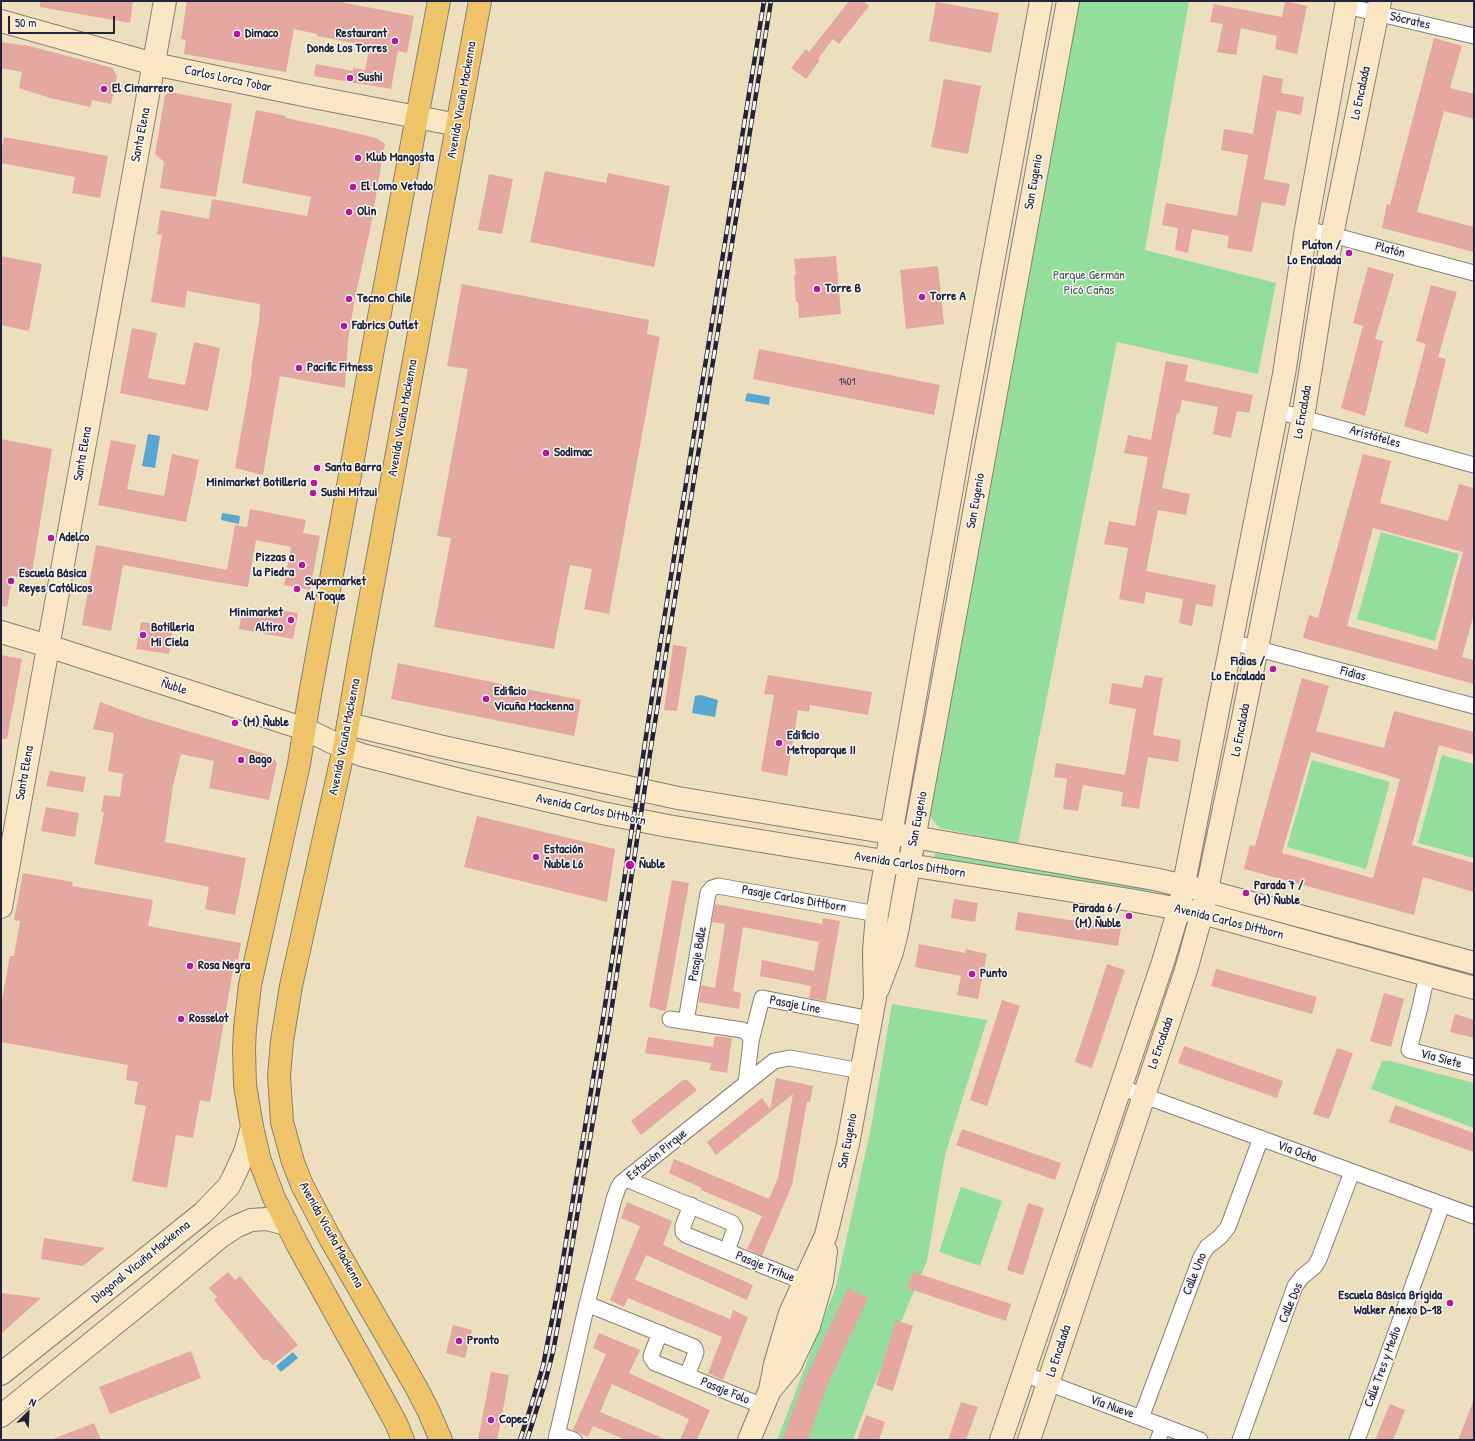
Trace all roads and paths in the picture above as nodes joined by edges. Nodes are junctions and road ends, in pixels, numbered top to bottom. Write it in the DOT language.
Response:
graph roads {
  1 [pos="165,1"];
  2 [pos="439,1"];
  3 [pos="480,1"];
  4 [pos="1041,1"];
  5 [pos="1068,1"];
  6 [pos="1347,4"];
  7 [pos="1378,7"];
  8 [pos="1,21"];
  9 [pos="1474,36"];
  10 [pos="154,64"];
  11 [pos="417,116"];
  12 [pos="458,125"];
  13 [pos="1007,190"];
  14 [pos="1032,193"];
  15 [pos="1306,229"];
  16 [pos="999,232"];
  17 [pos="1332,235"];
  18 [pos="1024,236"];
  19 [pos="1474,273"];
  20 [pos="1277,411"];
  21 [pos="1303,417"];
  22 [pos="1474,465"];
  23 [pos="1,632"];
  24 [pos="1232,642"];
  25 [pos="48,646"];
  26 [pos="1257,648"];
  27 [pos="78,656"];
  28 [pos="42,680"];
  29 [pos="1474,706"];
  30 [pos="348,724"];
  31 [pos="305,730"];
  32 [pos="344,748"];
  33 [pos="1195,827"];
  34 [pos="1220,832"];
  35 [pos="891,834"];
  36 [pos="914,837"];
  37 [pos="886,861"];
  38 [pos="909,865"];
  39 [pos="1184,885"];
  40 [pos="712,888"];
  41 [pos="1208,891"];
  42 [pos="1,903"];
  43 [pos="1179,909"];
  44 [pos="1202,913"];
  45 [pos="877,914"];
  46 [pos="1162,962"];
  47 [pos="1474,963"];
  48 [pos="1186,970"];
  49 [pos="1427,975"];
  50 [pos="1474,988"];
  51 [pos="875,998"];
  52 [pos="670,1019"];
  53 [pos="871,1019"];
  54 [pos="686,1021"];
  55 [pos="751,1041"];
  56 [pos="1474,1067"];
  57 [pos="861,1071"];
  58 [pos="746,1083"];
  59 [pos="1120,1087"];
  60 [pos="1144,1096"];
  61 [pos="252,1127"];
  62 [pos="1260,1138"];
  63 [pos="1352,1172"];
  64 [pos="626,1179"];
  65 [pos="691,1205"];
  66 [pos="1442,1205"];
  67 [pos="203,1213"];
  68 [pos="1474,1216"];
  69 [pos="286,1224"];
  70 [pos="826,1236"];
  71 [pos="220,1237"];
  72 [pos="727,1251"];
  73 [pos="804,1282"];
  74 [pos="587,1304"];
  75 [pos="660,1333"];
  76 [pos="1,1374"];
  77 [pos="1024,1374"];
  78 [pos="687,1376"];
  79 [pos="1049,1384"];
  80 [pos="767,1398"];
  81 [pos="1,1416"];
  82 [pos="1141,1418"];
  83 [pos="1160,1433"];
  84 [pos="557,1437"];
  85 [pos="403,1440"];
  86 [pos="440,1440"];
  87 [pos="574,1440"];
  88 [pos="749,1440"];
  89 [pos="1001,1440"];
  90 [pos="1029,1440"];
  91 [pos="1200,1440"];
  92 [pos="1240,1440"];
  93 [pos="1357,1440"];
  1 -- 10 [label="main road, Santa Elena"];
  2 -- 11 [label="main road"];
  3 -- 12 [label="main road, Avenida Vicuña Mackenna"];
  4 -- 13 [label="main road, San Eugenio"];
  5 -- 14 [label="main road, San Eugenio"];
  6 -- 7 [label="street, Sócrates"];
  6 -- 15 [label="main road, Lo Encalada"];
  7 -- 9 [label="street, Sócrates"];
  7 -- 17 [label="main road, Lo Encalada"];
  8 -- 10 [label="main road, Carlos Lorca Tobar"];
  10 -- 11 [label="main road, Carlos Lorca Tobar"];
  10 -- 25 [label="main road, Santa Elena"];
  11 -- 12 [label="main road, Carlos Lorca Tobar"];
  11 -- 31 [label="main road"];
  12 -- 30 [label="main road, Avenida Vicuña Mackenna"];
  13 -- 14 [label="main road"];
  13 -- 16 [label="main road, San Eugenio"];
  14 -- 18 [label="main road, San Eugenio"];
  15 -- 17 [label="street, Platón"];
  15 -- 20 [label="main road, Lo Encalada"];
  16 -- 18 [label="main road"];
  16 -- 35 [label="main road, San Eugenio"];
  17 -- 19 [label="street, Platón"];
  17 -- 21 [label="main road, Lo Encalada"];
  18 -- 36 [label="main road, San Eugenio"];
  20 -- 21 [label="street, Aristóteles"];
  20 -- 24 [label="main road, Lo Encalada"];
  21 -- 22 [label="street, Aristóteles"];
  21 -- 26 [label="main road, Lo Encalada"];
  23 -- 25 [label="main road, Ñuble"];
  24 -- 26 [label="street, Fidias"];
  24 -- 33 [label="main road, Lo Encalada"];
  25 -- 27 [label="main road, Ñuble"];
  25 -- 28 [label="main road, Santa Elena"];
  26 -- 29 [label="street, Fidias"];
  26 -- 34 [label="main road, Lo Encalada"];
  27 -- 28 [label="main road"];
  27 -- 31 [label="main road, Ñuble"];
  28 -- 42 [label="main road, Santa Elena"];
  30 -- 32 [label="main road, Avenida Vicuña Mackenna"];
  30 -- 35 [label="main road, Avenida Carlos Dittborn"];
  31 -- 32 [label="main road, Ñuble"];
  31 -- 61 [label="main road"];
  32 -- 37 [label="main road, Avenida Carlos Dittborn"];
  32 -- 86 [label="main road, Avenida Vicuña Mackenna"];
  33 -- 34 [label="main road"];
  33 -- 39 [label="main road, Lo Encalada"];
  34 -- 41 [label="main road, Lo Encalada"];
  35 -- 36 [label="main road, Avenida Carlos Dittborn"];
  35 -- 37 [label="main road, San Eugenio"];
  36 -- 38 [label="main road, San Eugenio"];
  36 -- 39 [label="main road, Avenida Carlos Dittborn"];
  37 -- 38 [label="main road, Avenida Carlos Dittborn"];
  37 -- 45 [label="main road, San Eugenio"];
  38 -- 43 [label="main road, Avenida Carlos Dittborn"];
  38 -- 51 [label="main road, San Eugenio"];
  39 -- 41 [label="main road, Avenida Carlos Dittborn"];
  39 -- 43 [label="main road, Lo Encalada"];
  40 -- 45 [label="street, Pasaje Carlos Dittborn"];
  40 -- 54 [label="street, Pasaje Bolle"];
  41 -- 44 [label="main road, Lo Encalada"];
  41 -- 47 [label="main road, Avenida Carlos Dittborn"];
  43 -- 44 [label="main road, Avenida Carlos Dittborn"];
  43 -- 46 [label="main road, Lo Encalada"];
  44 -- 48 [label="main road, Lo Encalada"];
  44 -- 49 [label="main road, Avenida Carlos Dittborn"];
  45 -- 51 [label="main road, San Eugenio"];
  46 -- 48 [label="main road"];
  46 -- 59 [label="main road, Lo Encalada"];
  48 -- 60 [label="main road, Lo Encalada"];
  49 -- 50 [label="main road, Avenida Carlos Dittborn"];
  49 -- 56 [label="street, Vía Siete"];
  51 -- 53 [label="main road, San Eugenio"];
  52 -- 54 [label="street"];
  53 -- 55 [label="street, Pasaje Line"];
  53 -- 57 [label="main road, San Eugenio"];
  54 -- 55 [label="street"];
  55 -- 58 [label="street, Pasaje Line"];
  57 -- 58 [label="street, Estación Pirque"];
  57 -- 70 [label="main road, San Eugenio"];
  58 -- 64 [label="street, Estación Pirque"];
  59 -- 60 [label="street, Vía Ocho"];
  59 -- 77 [label="main road, Lo Encalada"];
  60 -- 62 [label="street, Vía Ocho"];
  60 -- 79 [label="main road, Lo Encalada"];
  61 -- 67 [label="main road, Diagonal Vicuña Mackenna"];
  61 -- 69 [label="main road"];
  62 -- 63 [label="street, Vía Ocho"];
  62 -- 82 [label="street, Calle Uno"];
  63 -- 66 [label="street, Vía Ocho"];
  63 -- 92 [label="street, Calle Dos"];
  64 -- 65 [label="street, Pasaje Trihue"];
  64 -- 74 [label="street, Estación Pirque"];
  65 -- 72 [label="street, Pasaje Trihue"];
  65 -- 72 [label="street, Pasaje Trihue"];
  66 -- 68 [label="street, Vía Ocho"];
  66 -- 93 [label="street, Calle Tres y Medio"];
  67 -- 71 [label="main road"];
  67 -- 76 [label="main road, Diagonal Vicuña Mackenna"];
  69 -- 71 [label="main road"];
  69 -- 85 [label="main road"];
  70 -- 73 [label="main road, San Eugenio"];
  70 -- 80 [label="main road, San Eugenio"];
  71 -- 81 [label="main road"];
  72 -- 73 [label="street, Pasaje Trihue"];
  73 -- 80 [label="main road, San Eugenio"];
  74 -- 75 [label="street, Pasaje Folo"];
  74 -- 84 [label="street, Estación Pirque"];
  75 -- 78 [label="street, Pasaje Folo"];
  75 -- 78 [label="street, Pasaje Folo"];
  77 -- 79 [label="street, Vía Nueve"];
  77 -- 89 [label="main road, Lo Encalada"];
  78 -- 80 [label="street, Pasaje Folo"];
  79 -- 82 [label="street, Vía Nueve"];
  79 -- 90 [label="main road, Lo Encalada"];
  80 -- 88 [label="main road, San Eugenio"];
  82 -- 83 [label="street, Vía Nueve"];
  83 -- 91 [label="street, Vía Nueve"];
  84 -- 87 [label="street"];
}
